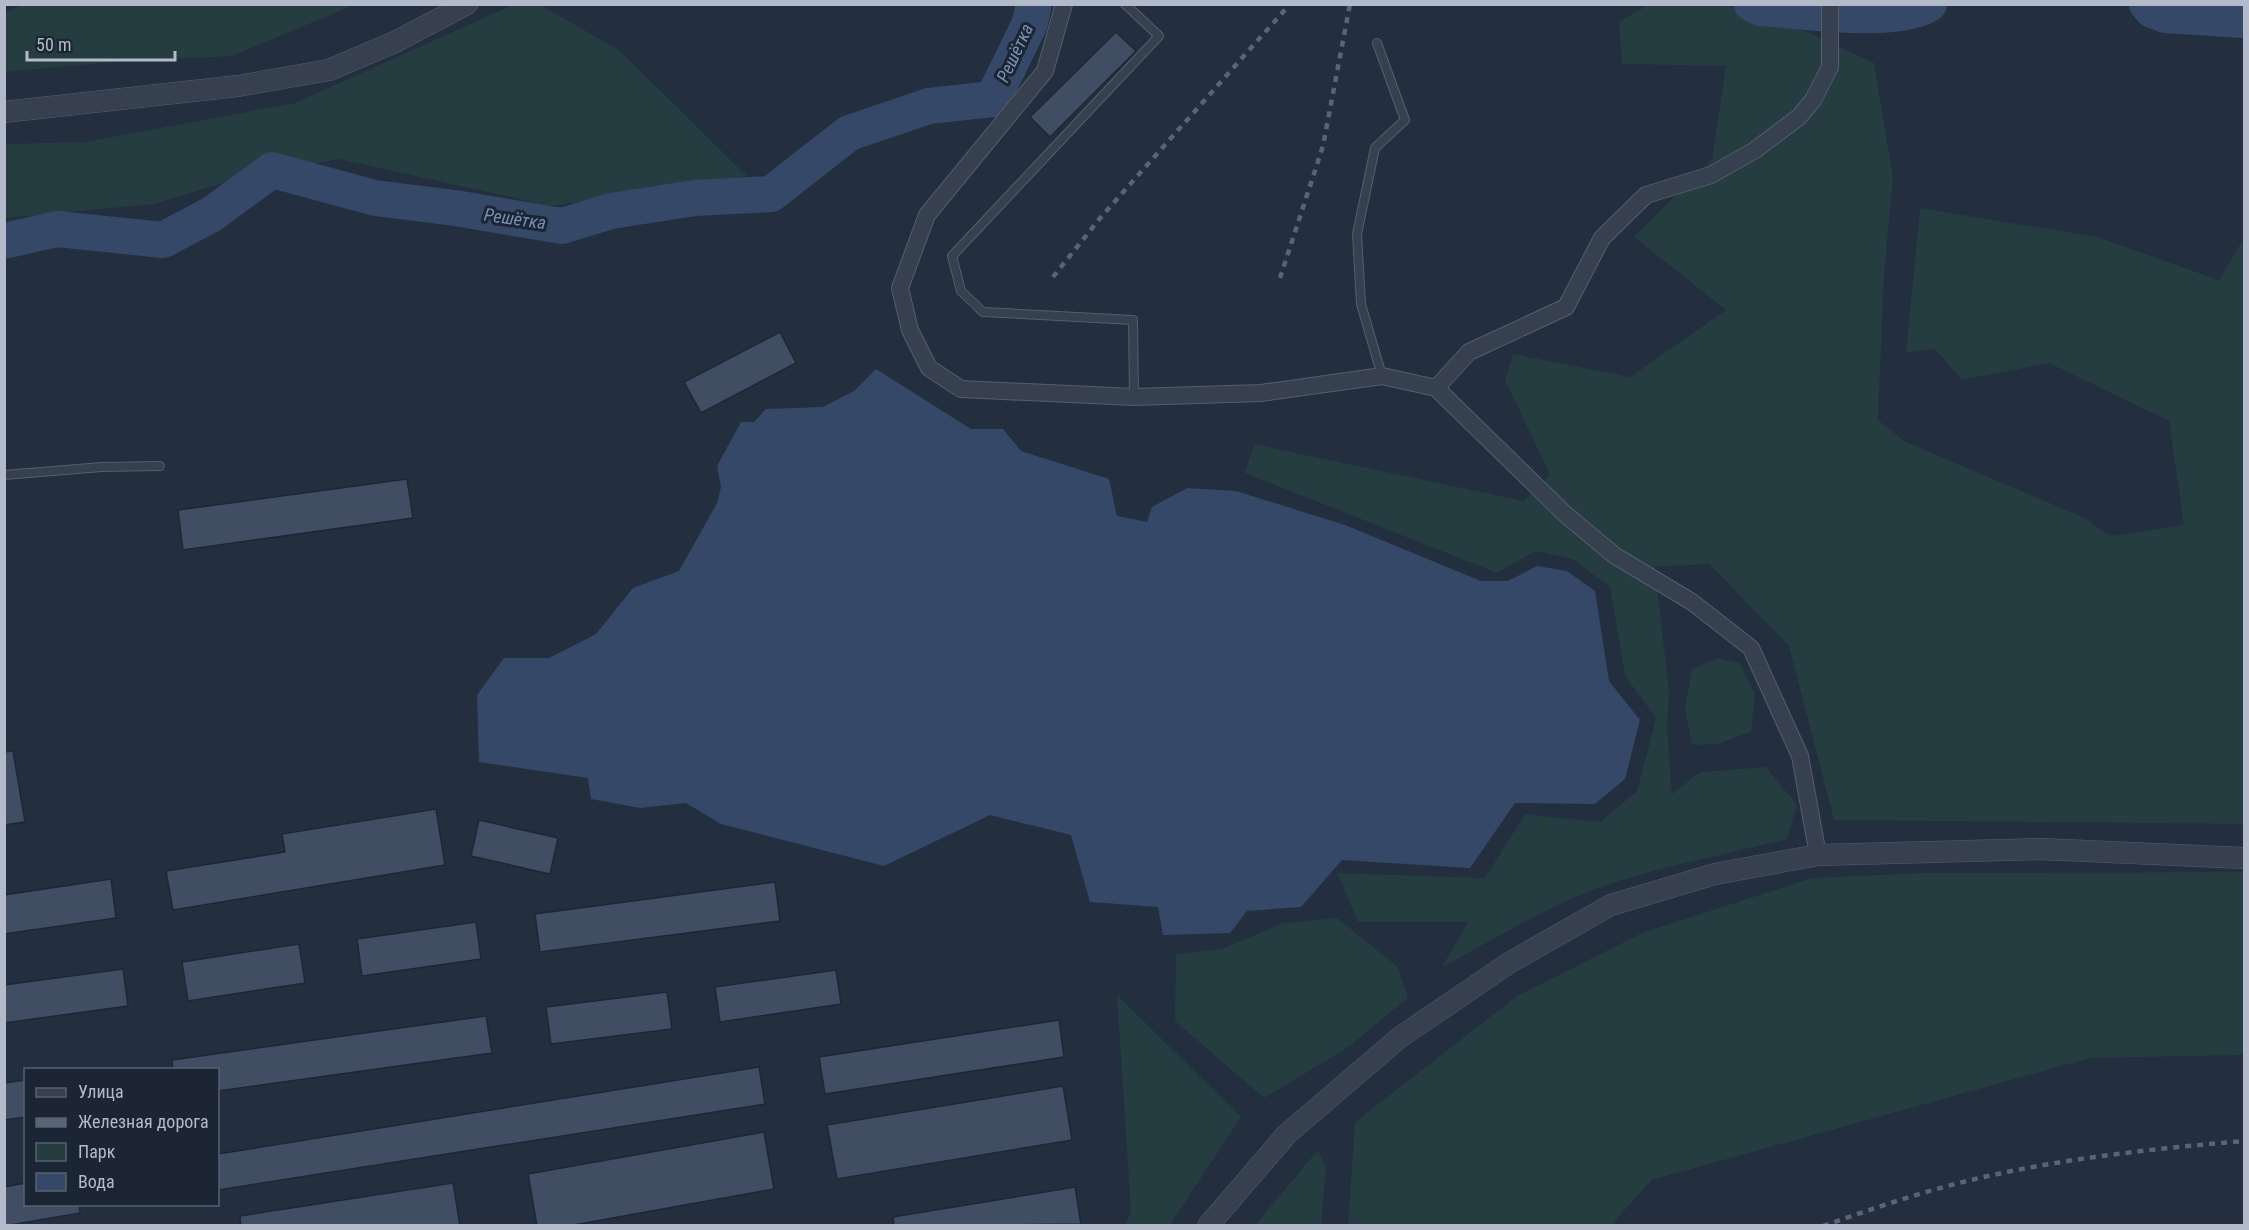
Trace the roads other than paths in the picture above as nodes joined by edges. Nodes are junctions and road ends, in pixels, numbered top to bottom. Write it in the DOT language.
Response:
graph roads {
  1 [pos="467,4"];
  2 [pos="1064,4"];
  3 [pos="1125,4"];
  4 [pos="1830,4"];
  5 [pos="1377,43"];
  6 [pos="4,112"];
  7 [pos="1382,376"];
  8 [pos="1436,387"];
  9 [pos="1134,397"];
  10 [pos="160,466"];
  11 [pos="4,475"];
  12 [pos="1818,855"];
  13 [pos="2244,858"];
  14 [pos="1208,1226"];
  1 -- 6 [label="street"];
  2 -- 9 [label="street"];
  3 -- 9 [label="lane"];
  4 -- 8 [label="street"];
  5 -- 7 [label="lane"];
  7 -- 8 [label="street"];
  7 -- 9 [label="street"];
  8 -- 12 [label="street"];
  10 -- 11 [label="lane"];
  12 -- 13 [label="street"];
  12 -- 14 [label="street"];
}
